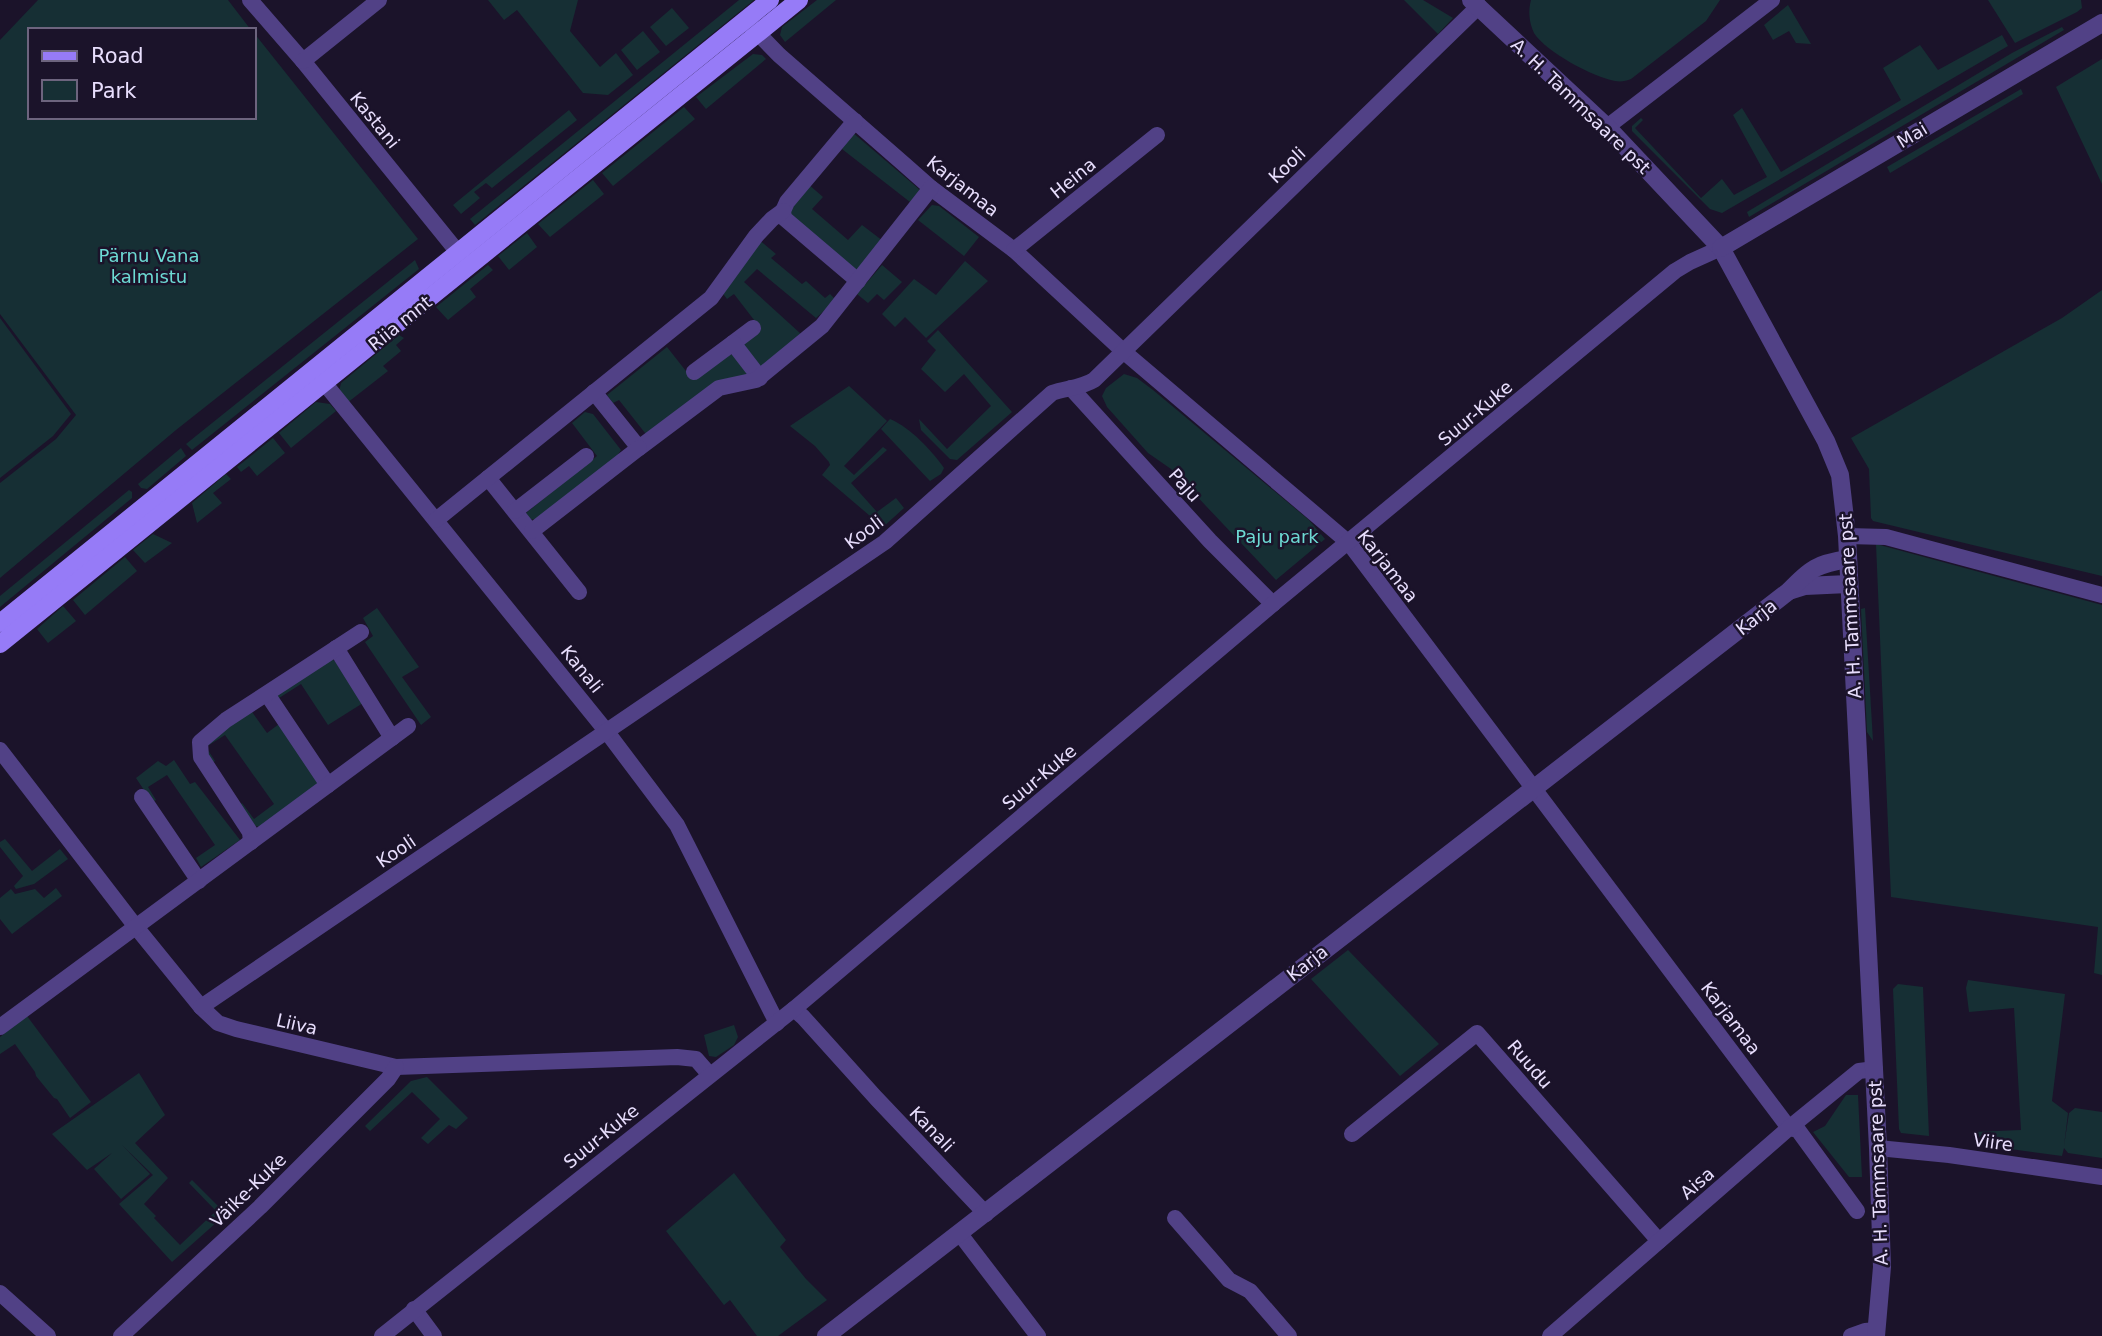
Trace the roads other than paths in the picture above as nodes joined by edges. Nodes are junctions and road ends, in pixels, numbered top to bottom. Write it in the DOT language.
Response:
graph roads {
  1 [pos="250,0"];
  2 [pos="380,0"];
  3 [pos="770,0"];
  4 [pos="799,0"];
  5 [pos="1772,0"];
  6 [pos="1475,2"];
  7 [pos="2102,23"];
  8 [pos="752,27"];
  9 [pos="303,61"];
  10 [pos="855,121"];
  11 [pos="1606,127"];
  12 [pos="1157,135"];
  13 [pos="931,188"];
  14 [pos="783,211"];
  15 [pos="1721,248"];
  16 [pos="1014,250"];
  17 [pos="463,259"];
  18 [pos="858,281"];
  19 [pos="753,328"];
  20 [pos="733,343"];
  21 [pos="1124,351"];
  22 [pos="313,369"];
  23 [pos="694,372"];
  24 [pos="760,378"];
  25 [pos="324,384"];
  26 [pos="1071,388"];
  27 [pos="594,392"];
  28 [pos="639,448"];
  29 [pos="586,456"];
  30 [pos="488,478"];
  31 [pos="515,511"];
  32 [pos="436,520"];
  33 [pos="532,531"];
  34 [pos="1847,536"];
  35 [pos="1349,543"];
  36 [pos="1848,559"];
  37 [pos="1848,584"];
  38 [pos="1789,591"];
  39 [pos="579,592"];
  40 [pos="2102,595"];
  41 [pos="1273,604"];
  42 [pos="0,623"];
  43 [pos="361,632"];
  44 [pos="0,644"];
  45 [pos="336,648"];
  46 [pos="267,694"];
  47 [pos="408,726"];
  48 [pos="607,732"];
  49 [pos="391,738"];
  50 [pos="0,750"];
  51 [pos="328,785"];
  52 [pos="1533,788"];
  53 [pos="142,797"];
  54 [pos="251,842"];
  55 [pos="199,881"];
  56 [pos="136,928"];
  57 [pos="201,1007"];
  58 [pos="793,1009"];
  59 [pos="777,1023"];
  60 [pos="0,1027"];
  61 [pos="396,1067"];
  62 [pos="1875,1069"];
  63 [pos="709,1074"];
  64 [pos="1789,1128"];
  65 [pos="1352,1134"];
  66 [pos="1878,1148"];
  67 [pos="2102,1177"];
  68 [pos="1857,1211"];
  69 [pos="986,1214"];
  70 [pos="1175,1218"];
  71 [pos="960,1234"];
  72 [pos="1659,1241"];
  73 [pos="0,1293"];
  74 [pos="414,1309"];
  75 [pos="1876,1333"];
  76 [pos="48,1336"];
  77 [pos="121,1336"];
  78 [pos="382,1336"];
  79 [pos="434,1336"];
  80 [pos="826,1336"];
  81 [pos="1038,1336"];
  82 [pos="1289,1336"];
  83 [pos="1550,1336"];
  84 [pos="1851,1336"];
  1 -- 9 [label="street, Kastani"];
  2 -- 9 [label="street"];
  3 -- 8 [label="main road, Riia mnt"];
  4 -- 8 [label="main road, Riia mnt"];
  5 -- 11 [label="street"];
  6 -- 11 [label="street, A. H. Tammsaare pst"];
  6 -- 21 [label="street, Kooli"];
  7 -- 15 [label="street, Mai"];
  8 -- 10 [label="street, Karjamaa"];
  8 -- 17 [label="main road, Riia mnt"];
  9 -- 17 [label="street, Kastani"];
  10 -- 13 [label="street, Karjamaa"];
  10 -- 14 [label="street"];
  11 -- 15 [label="street, A. H. Tammsaare pst"];
  12 -- 16 [label="street, Heina"];
  13 -- 16 [label="street, Karjamaa"];
  13 -- 18 [label="street"];
  14 -- 18 [label="street"];
  14 -- 27 [label="street"];
  15 -- 34 [label="street, A. H. Tammsaare pst"];
  15 -- 35 [label="street, Suur-Kuke"];
  16 -- 21 [label="street, Karjamaa"];
  17 -- 22 [label="main road, Riia mnt"];
  17 -- 25 [label="main road, Riia mnt"];
  18 -- 24 [label="street"];
  19 -- 20 [label="street"];
  20 -- 23 [label="street"];
  20 -- 24 [label="street"];
  21 -- 26 [label="street, Kooli"];
  21 -- 35 [label="street, Karjamaa"];
  22 -- 25 [label="street, Kanali"];
  22 -- 42 [label="main road, Riia mnt"];
  24 -- 28 [label="street"];
  25 -- 32 [label="street, Kanali"];
  25 -- 44 [label="main road, Riia mnt"];
  26 -- 41 [label="street, Paju"];
  26 -- 48 [label="street, Kooli"];
  27 -- 28 [label="street"];
  27 -- 30 [label="street"];
  28 -- 33 [label="street"];
  29 -- 31 [label="street"];
  30 -- 31 [label="street"];
  30 -- 32 [label="street"];
  31 -- 33 [label="street"];
  32 -- 48 [label="street, Kanali"];
  33 -- 39 [label="street"];
  34 -- 36 [label="street, A. H. Tammsaare pst"];
  34 -- 40 [label="street"];
  35 -- 41 [label="street, Suur-Kuke"];
  35 -- 52 [label="street, Karjamaa"];
  36 -- 37 [label="street, A. H. Tammsaare pst"];
  36 -- 38 [label="street, Karja"];
  37 -- 38 [label="street, Karja"];
  37 -- 62 [label="street, A. H. Tammsaare pst"];
  38 -- 52 [label="street, Karja"];
  41 -- 58 [label="street, Suur-Kuke"];
  43 -- 45 [label="street"];
  45 -- 46 [label="street"];
  45 -- 49 [label="street"];
  46 -- 51 [label="street"];
  46 -- 54 [label="street"];
  47 -- 49 [label="street"];
  48 -- 57 [label="street, Kooli"];
  48 -- 59 [label="street, Kanali"];
  49 -- 51 [label="street"];
  50 -- 56 [label="street, Liiva"];
  51 -- 54 [label="street"];
  52 -- 64 [label="street, Karjamaa"];
  52 -- 69 [label="street, Karja"];
  53 -- 55 [label="street"];
  54 -- 55 [label="street"];
  55 -- 56 [label="street"];
  56 -- 57 [label="street, Liiva"];
  56 -- 60 [label="street"];
  57 -- 61 [label="street, Liiva"];
  58 -- 59 [label="street, Suur-Kuke"];
  58 -- 69 [label="street, Kanali"];
  59 -- 63 [label="street, Suur-Kuke"];
  61 -- 63 [label="street, Liiva"];
  61 -- 77 [label="street, Väike-Kuke"];
  62 -- 64 [label="street, Aisa"];
  62 -- 66 [label="street, A. H. Tammsaare pst"];
  63 -- 74 [label="street, Suur-Kuke"];
  64 -- 68 [label="street, Karjamaa"];
  64 -- 72 [label="street, Aisa"];
  65 -- 72 [label="street, Ruudu"];
  66 -- 67 [label="street, Viire"];
  66 -- 75 [label="street, A. H. Tammsaare pst"];
  69 -- 71 [label="street, Karja"];
  70 -- 82 [label="street"];
  71 -- 80 [label="street, Karja"];
  71 -- 81 [label="street"];
  72 -- 83 [label="street, Aisa"];
  73 -- 76 [label="street"];
  74 -- 78 [label="street, Suur-Kuke"];
  74 -- 79 [label="street"];
  75 -- 84 [label="street"];
}
